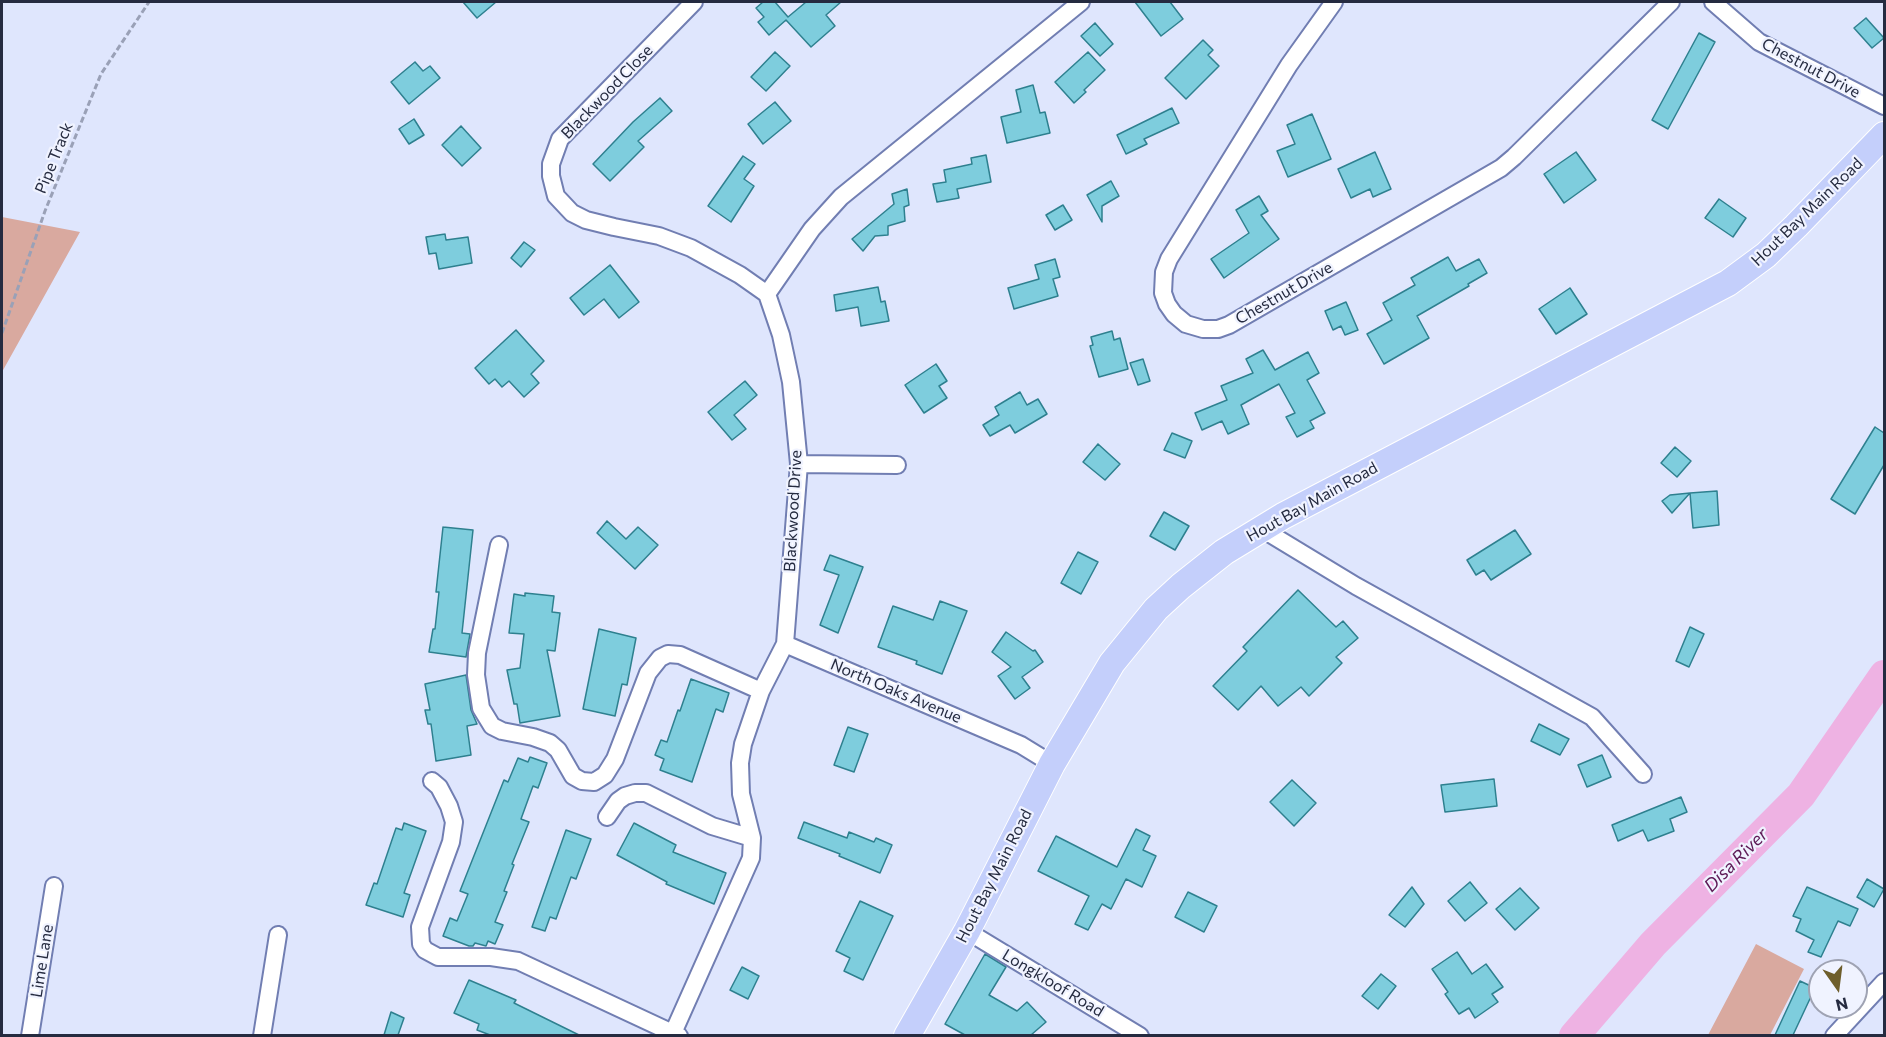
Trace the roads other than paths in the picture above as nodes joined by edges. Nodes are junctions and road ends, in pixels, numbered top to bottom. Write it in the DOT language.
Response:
graph roads {
  1 [pos="694,2"];
  2 [pos="1081,2"];
  3 [pos="1334,2"];
  4 [pos="1671,2"];
  5 [pos="1713,2"];
  6 [pos="1884,106"];
  7 [pos="1884,135"];
  8 [pos="767,294"];
  9 [pos="799,464"];
  10 [pos="897,465"];
  11 [pos="1262,529"];
  12 [pos="499,545"];
  13 [pos="785,644"];
  14 [pos="762,691"];
  15 [pos="1052,764"];
  16 [pos="1643,774"];
  17 [pos="432,781"];
  18 [pos="607,817"];
  19 [pos="752,838"];
  20 [pos="54,886"];
  21 [pos="967,931"];
  22 [pos="278,935"];
  23 [pos="1884,982"];
  24 [pos="676,1034"];
  25 [pos="30,1035"];
  26 [pos="262,1035"];
  27 [pos="907,1035"];
  28 [pos="1140,1035"];
  29 [pos="1834,1035"];
  1 -- 8 [label="street, Blackwood Close"];
  2 -- 8 [label="street"];
  3 -- 4 [label="street, Chestnut Drive"];
  5 -- 6 [label="street, Chestnut Drive"];
  7 -- 11 [label="main road, Hout Bay Main Road"];
  8 -- 9 [label="street, Blackwood Drive"];
  9 -- 10 [label="street"];
  9 -- 13 [label="street, Blackwood Drive"];
  11 -- 15 [label="main road, Hout Bay Main Road"];
  11 -- 16 [label="street"];
  12 -- 14 [label="street"];
  13 -- 14 [label="street"];
  13 -- 15 [label="street, North Oaks Avenue"];
  14 -- 19 [label="street"];
  15 -- 21 [label="main road, Hout Bay Main Road"];
  17 -- 24 [label="street"];
  18 -- 19 [label="street"];
  19 -- 24 [label="street"];
  20 -- 25 [label="street, Lime Lane"];
  21 -- 27 [label="main road, Hout Bay Main Road"];
  21 -- 28 [label="street, Longkloof Road"];
  22 -- 26 [label="street"];
  23 -- 29 [label="street"];
}
